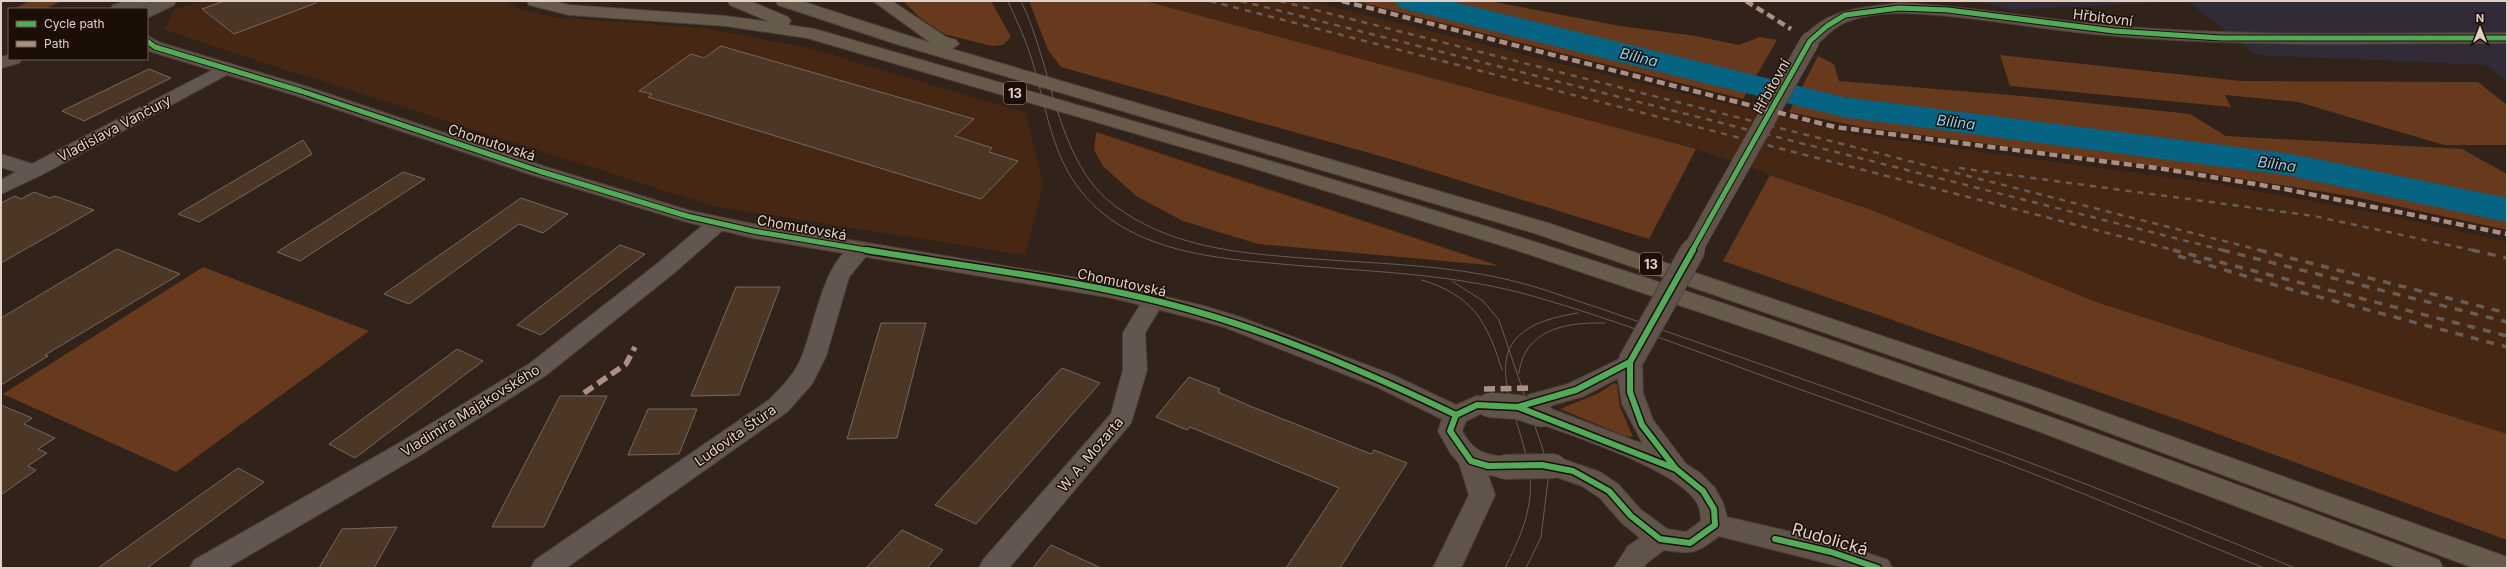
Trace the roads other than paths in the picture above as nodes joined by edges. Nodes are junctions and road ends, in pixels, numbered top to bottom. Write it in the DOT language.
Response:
graph roads {
  1 [pos="144,1"];
  2 [pos="168,1"];
  3 [pos="535,1"];
  4 [pos="736,1"];
  5 [pos="784,1"];
  6 [pos="881,1"];
  7 [pos="1896,5"];
  8 [pos="122,8"];
  9 [pos="148,12"];
  10 [pos="808,33"];
  11 [pos="2507,38"];
  12 [pos="150,45"];
  13 [pos="11,60"];
  14 [pos="1,64"];
  15 [pos="226,68"];
  16 [pos="1125,104"];
  17 [pos="1,160"];
  18 [pos="34,170"];
  19 [pos="1,188"];
  20 [pos="717,224"];
  21 [pos="860,250"];
  22 [pos="1154,300"];
  23 [pos="1630,362"];
  24 [pos="1532,408"];
  25 [pos="1456,415"];
  26 [pos="1471,461"];
  27 [pos="1676,469"];
  28 [pos="1715,525"];
  29 [pos="1660,539"];
  30 [pos="204,568"];
  31 [pos="545,568"];
  32 [pos="993,568"];
  33 [pos="1447,568"];
  34 [pos="1628,568"];
  35 [pos="1878,568"];
  36 [pos="2429,568"];
  37 [pos="2505,568"];
  1 -- 8 [label="street"];
  2 -- 9 [label="street"];
  3 -- 10 [label="highway"];
  4 -- 10 [label="highway, 13"];
  5 -- 16 [label="highway, 13"];
  6 -- 16 [label="highway"];
  7 -- 11 [label="street, Hřbitovní"];
  7 -- 23 [label="street, Hřbitovní, bridge"];
  10 -- 36 [label="highway, 13"];
  12 -- 15 [label="street, Chomutovská"];
  13 -- 14 [label="street"];
  15 -- 18 [label="street, Vladislava Vančury"];
  15 -- 20 [label="street, Chomutovská"];
  16 -- 37 [label="highway, 13"];
  17 -- 18 [label="street"];
  18 -- 19 [label="street, Vladislava Vančury"];
  20 -- 21 [label="street, Chomutovská"];
  20 -- 30 [label="street, Vladimíra Majakovského"];
  21 -- 22 [label="street, Chomutovská"];
  21 -- 31 [label="street, Ludovíta Štúra"];
  22 -- 25 [label="street, Chomutovská"];
  22 -- 32 [label="street, W. A. Mozarta"];
  23 -- 24 [label="street"];
  23 -- 27 [label="street"];
  24 -- 25 [label="street, bridge"];
  24 -- 27 [label="street"];
  25 -- 26 [label="street"];
  26 -- 29 [label="street, bridge"];
  26 -- 33 [label="street"];
  27 -- 28 [label="street"];
  28 -- 29 [label="street"];
  28 -- 35 [label="street, Rudolická"];
  29 -- 34 [label="street"];
}
